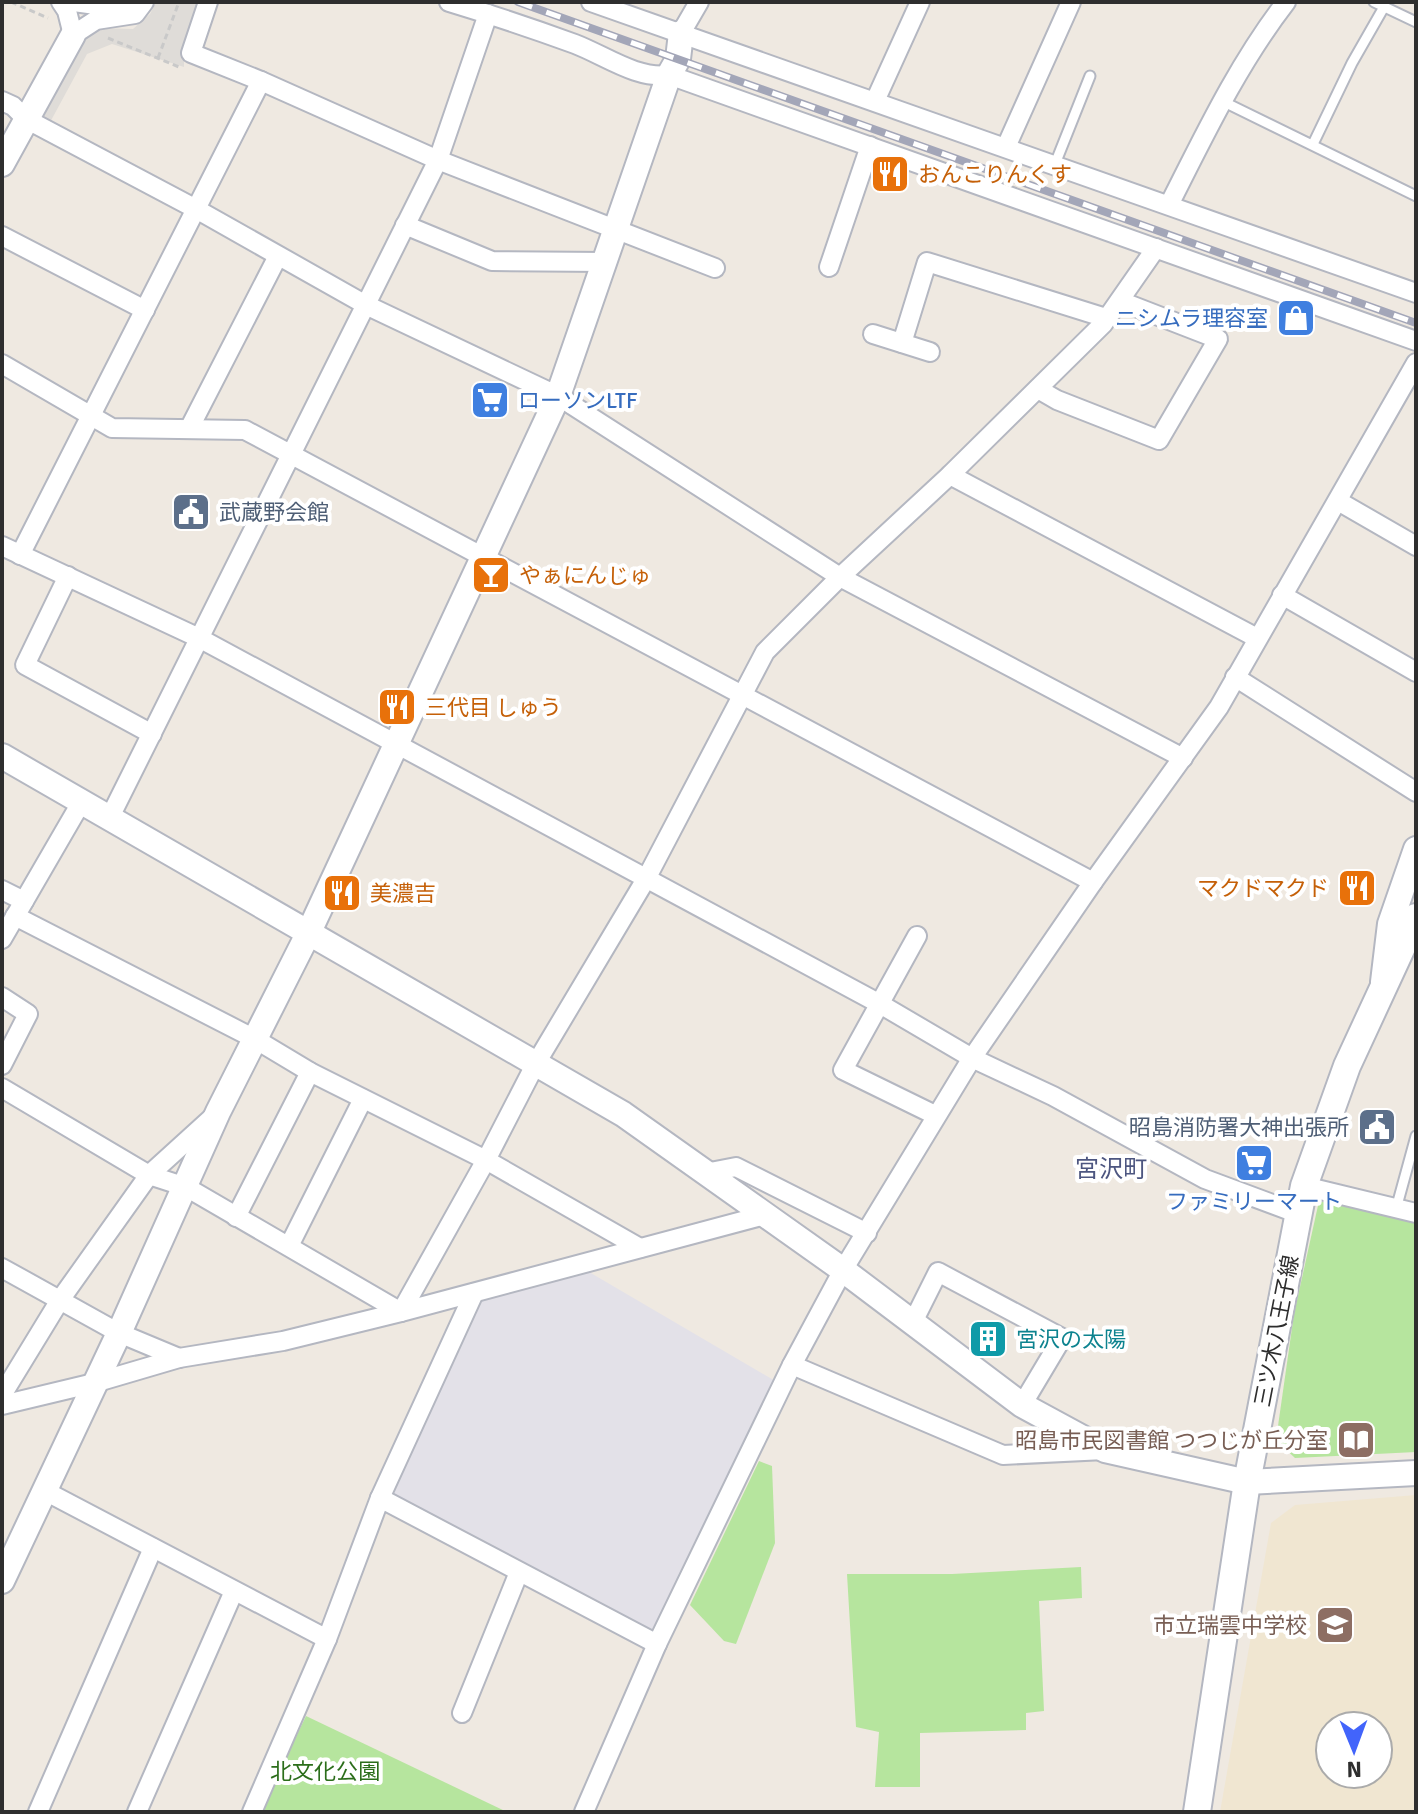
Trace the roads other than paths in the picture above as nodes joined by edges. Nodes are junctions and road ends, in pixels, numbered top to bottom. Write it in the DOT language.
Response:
graph roads {
  1 [pos="61,2"];
  2 [pos="74,2"];
  3 [pos="208,2"];
  4 [pos="449,2"];
  5 [pos="591,2"];
  6 [pos="699,2"];
  7 [pos="920,2"];
  8 [pos="1286,2"];
  9 [pos="1374,2"];
  10 [pos="143,3"];
  11 [pos="1066,3"];
  12 [pos="1384,7"];
  13 [pos="488,14"];
  14 [pos="1416,22"];
  15 [pos="681,33"];
  16 [pos="73,35"];
  17 [pos="669,75"];
  18 [pos="1090,76"];
  19 [pos="261,81"];
  20 [pos="2,101"];
  21 [pos="875,101"];
  22 [pos="1222,101"];
  23 [pos="26,119"];
  24 [pos="1313,144"];
  25 [pos="870,146"];
  26 [pos="1006,147"];
  27 [pos="438,160"];
  28 [pos="2,164"];
  29 [pos="1055,164"];
  30 [pos="1416,196"];
  31 [pos="1169,205"];
  32 [pos="196,209"];
  33 [pos="405,225"];
  34 [pos="616,227"];
  35 [pos="2,236"];
  36 [pos="1156,248"];
  37 [pos="278,256"];
  38 [pos="606,262"];
  39 [pos="829,267"];
  40 [pos="715,268"];
  41 [pos="1416,293"];
  42 [pos="1120,301"];
  43 [pos="366,305"];
  44 [pos="145,310"];
  45 [pos="1106,318"];
  46 [pos="873,334"];
  47 [pos="1416,341"];
  48 [pos="902,343"];
  49 [pos="930,352"];
  50 [pos="1416,363"];
  51 [pos="2,364"];
  52 [pos="1038,389"];
  53 [pos="558,396"];
  54 [pos="92,414"];
  55 [pos="189,429"];
  56 [pos="290,454"];
  57 [pos="950,475"];
  58 [pos="1338,501"];
  59 [pos="2,546"];
  60 [pos="1416,546"];
  61 [pos="20,555"];
  62 [pos="484,556"];
  63 [pos="68,576"];
  64 [pos="840,577"];
  65 [pos="1282,595"];
  66 [pos="199,638"];
  67 [pos="1257,638"];
  68 [pos="1416,672"];
  69 [pos="1235,677"];
  70 [pos="743,694"];
  71 [pos="152,734"];
  72 [pos="396,745"];
  73 [pos="2,756"];
  74 [pos="1183,758"];
  75 [pos="1416,792"];
  76 [pos="82,801"];
  77 [pos="110,817"];
  78 [pos="1415,859"];
  79 [pos="646,879"];
  80 [pos="1093,882"];
  81 [pos="2,890"];
  82 [pos="20,909"];
  83 [pos="1416,917"];
  84 [pos="308,934"];
  85 [pos="917,936"];
  86 [pos="1416,938"];
  87 [pos="2,939"];
  88 [pos="1382,991"];
  89 [pos="2,997"];
  90 [pos="880,1004"];
  91 [pos="255,1039"];
  92 [pos="972,1058"];
  93 [pos="2,1065"];
  94 [pos="535,1065"];
  95 [pos="310,1072"];
  96 [pos="2,1088"];
  97 [pos="363,1099"];
  98 [pos="218,1112"];
  99 [pos="935,1115"];
  100 [pos="1416,1136"];
  101 [pos="486,1160"];
  102 [pos="705,1173"];
  103 [pos="149,1175"];
  104 [pos="1304,1186"];
  105 [pos="186,1187"];
  106 [pos="1396,1209"];
  107 [pos="1416,1213"];
  108 [pos="1299,1214"];
  109 [pos="765,1215"];
  110 [pos="236,1217"];
  111 [pos="867,1233"];
  112 [pos="289,1246"];
  113 [pos="640,1248"];
  114 [pos="2,1268"];
  115 [pos="843,1270"];
  116 [pos="474,1293"];
  117 [pos="60,1300"];
  118 [pos="401,1312"];
  119 [pos="913,1322"];
  120 [pos="119,1333"];
  121 [pos="179,1358"];
  122 [pos="792,1365"];
  123 [pos="94,1383"];
  124 [pos="2,1395"];
  125 [pos="2,1405"];
  126 [pos="1022,1405"];
  127 [pos="1105,1450"];
  128 [pos="1416,1473"];
  129 [pos="1247,1482"];
  130 [pos="45,1491"];
  131 [pos="380,1498"];
  132 [pos="153,1548"];
  133 [pos="519,1572"];
  134 [pos="2,1581"];
  135 [pos="234,1591"];
  136 [pos="327,1639"];
  137 [pos="657,1644"];
  138 [pos="462,1713"];
  139 [pos="38,1812"];
  140 [pos="137,1812"];
  141 [pos="252,1812"];
  142 [pos="584,1812"];
  143 [pos="1197,1812"];
  1 -- 16 [label="street"];
  2 -- 10 [label="street"];
  3 -- 19 [label="street"];
  4 -- 13 [label="street"];
  5 -- 15 [label="street"];
  6 -- 15 [label="street"];
  7 -- 21 [label="street"];
  8 -- 22 [label="street"];
  9 -- 12 [label="lane"];
  10 -- 16 [label="street"];
  11 -- 26 [label="street"];
  12 -- 14 [label="lane"];
  12 -- 24 [label="lane"];
  13 -- 17 [label="street"];
  13 -- 27 [label="street"];
  15 -- 17 [label="street"];
  15 -- 21 [label="street"];
  16 -- 23 [label="street"];
  17 -- 25 [label="street"];
  17 -- 34 [label="street"];
  18 -- 29 [label="lane"];
  19 -- 27 [label="street"];
  19 -- 32 [label="street"];
  20 -- 23 [label="street"];
  21 -- 26 [label="street"];
  22 -- 24 [label="lane"];
  22 -- 31 [label="street"];
  23 -- 28 [label="street"];
  23 -- 32 [label="street"];
  24 -- 30 [label="lane"];
  25 -- 36 [label="street"];
  25 -- 39 [label="street"];
  26 -- 29 [label="street"];
  27 -- 33 [label="street"];
  27 -- 34 [label="street"];
  29 -- 31 [label="street"];
  31 -- 41 [label="street"];
  32 -- 37 [label="street"];
  32 -- 44 [label="street"];
  33 -- 38 [label="street"];
  33 -- 43 [label="street"];
  34 -- 38 [label="street"];
  34 -- 40 [label="street"];
  35 -- 44 [label="street"];
  36 -- 42 [label="street"];
  36 -- 47 [label="street"];
  37 -- 43 [label="street"];
  37 -- 55 [label="street"];
  38 -- 53 [label="street"];
  42 -- 45 [label="street"];
  42 -- 52 [label="street"];
  43 -- 53 [label="street"];
  43 -- 56 [label="street"];
  44 -- 54 [label="street"];
  45 -- 48 [label="street"];
  45 -- 52 [label="street"];
  46 -- 48 [label="street"];
  48 -- 49 [label="street"];
  50 -- 58 [label="street"];
  51 -- 54 [label="street"];
  52 -- 57 [label="street"];
  53 -- 62 [label="street"];
  53 -- 64 [label="street"];
  54 -- 55 [label="street"];
  54 -- 61 [label="street"];
  55 -- 56 [label="street"];
  56 -- 62 [label="street"];
  56 -- 66 [label="street"];
  57 -- 64 [label="street"];
  57 -- 67 [label="street"];
  58 -- 60 [label="street"];
  58 -- 65 [label="street"];
  59 -- 61 [label="street"];
  61 -- 63 [label="street"];
  62 -- 70 [label="street"];
  62 -- 72 [label="street"];
  63 -- 66 [label="street"];
  63 -- 71 [label="street"];
  64 -- 70 [label="street"];
  64 -- 74 [label="street"];
  65 -- 67 [label="street"];
  65 -- 68 [label="street"];
  66 -- 71 [label="street"];
  66 -- 72 [label="street"];
  67 -- 69 [label="street"];
  69 -- 74 [label="street"];
  69 -- 75 [label="street"];
  70 -- 79 [label="street"];
  70 -- 80 [label="street"];
  71 -- 77 [label="street"];
  72 -- 79 [label="street"];
  72 -- 84 [label="street"];
  73 -- 76 [label="street"];
  74 -- 80 [label="street"];
  76 -- 77 [label="street"];
  76 -- 82 [label="street"];
  77 -- 84 [label="street"];
  78 -- 88 [label="street"];
  79 -- 90 [label="street"];
  79 -- 94 [label="street"];
  80 -- 92 [label="street"];
  81 -- 82 [label="street"];
  82 -- 87 [label="street"];
  82 -- 91 [label="street"];
  83 -- 88 [label="main road, 三ツ木八王子線"];
  84 -- 91 [label="street"];
  84 -- 94 [label="street"];
  85 -- 90 [label="street"];
  86 -- 88 [label="street"];
  88 -- 104 [label="main road, 三ツ木八王子線"];
  89 -- 93 [label="street"];
  90 -- 92 [label="street"];
  90 -- 99 [label="street"];
  91 -- 95 [label="street"];
  91 -- 98 [label="street"];
  92 -- 99 [label="street"];
  92 -- 108 [label="street"];
  94 -- 101 [label="street"];
  94 -- 102 [label="street"];
  95 -- 97 [label="street"];
  95 -- 110 [label="street"];
  96 -- 103 [label="street"];
  97 -- 101 [label="street"];
  97 -- 112 [label="street"];
  98 -- 103 [label="street"];
  98 -- 105 [label="street"];
  99 -- 111 [label="street"];
  100 -- 106 [label="lane"];
  101 -- 113 [label="street"];
  101 -- 118 [label="street"];
  102 -- 109 [label="street"];
  102 -- 111 [label="street"];
  103 -- 105 [label="street"];
  103 -- 117 [label="street"];
  104 -- 106 [label="street"];
  104 -- 108 [label="main road, 三ツ木八王子線"];
  105 -- 110 [label="street"];
  105 -- 120 [label="street"];
  106 -- 107 [label="street"];
  108 -- 129 [label="main road, 三ツ木八王子線"];
  109 -- 113 [label="street"];
  109 -- 115 [label="street"];
  110 -- 112 [label="street"];
  111 -- 115 [label="street"];
  112 -- 118 [label="street"];
  113 -- 116 [label="street"];
  114 -- 117 [label="street"];
  115 -- 119 [label="street"];
  115 -- 122 [label="street"];
  116 -- 118 [label="street"];
  116 -- 131 [label="street"];
  117 -- 120 [label="street"];
  117 -- 124 [label="street"];
  118 -- 121 [label="street"];
  119 -- 126 [label="street"];
  119 -- 126 [label="street"];
  120 -- 121 [label="street"];
  120 -- 123 [label="street"];
  121 -- 123 [label="street"];
  122 -- 127 [label="street"];
  122 -- 137 [label="street"];
  123 -- 125 [label="street"];
  123 -- 130 [label="street"];
  126 -- 127 [label="street"];
  127 -- 129 [label="street"];
  128 -- 129 [label="street"];
  129 -- 143 [label="main road, 三ツ木八王子線"];
  130 -- 132 [label="street"];
  130 -- 134 [label="street"];
  131 -- 133 [label="street"];
  131 -- 136 [label="street"];
  132 -- 135 [label="street"];
  132 -- 139 [label="street"];
  133 -- 137 [label="street"];
  133 -- 138 [label="street"];
  135 -- 136 [label="street"];
  135 -- 140 [label="street"];
  136 -- 141 [label="street"];
  137 -- 142 [label="street"];
}
